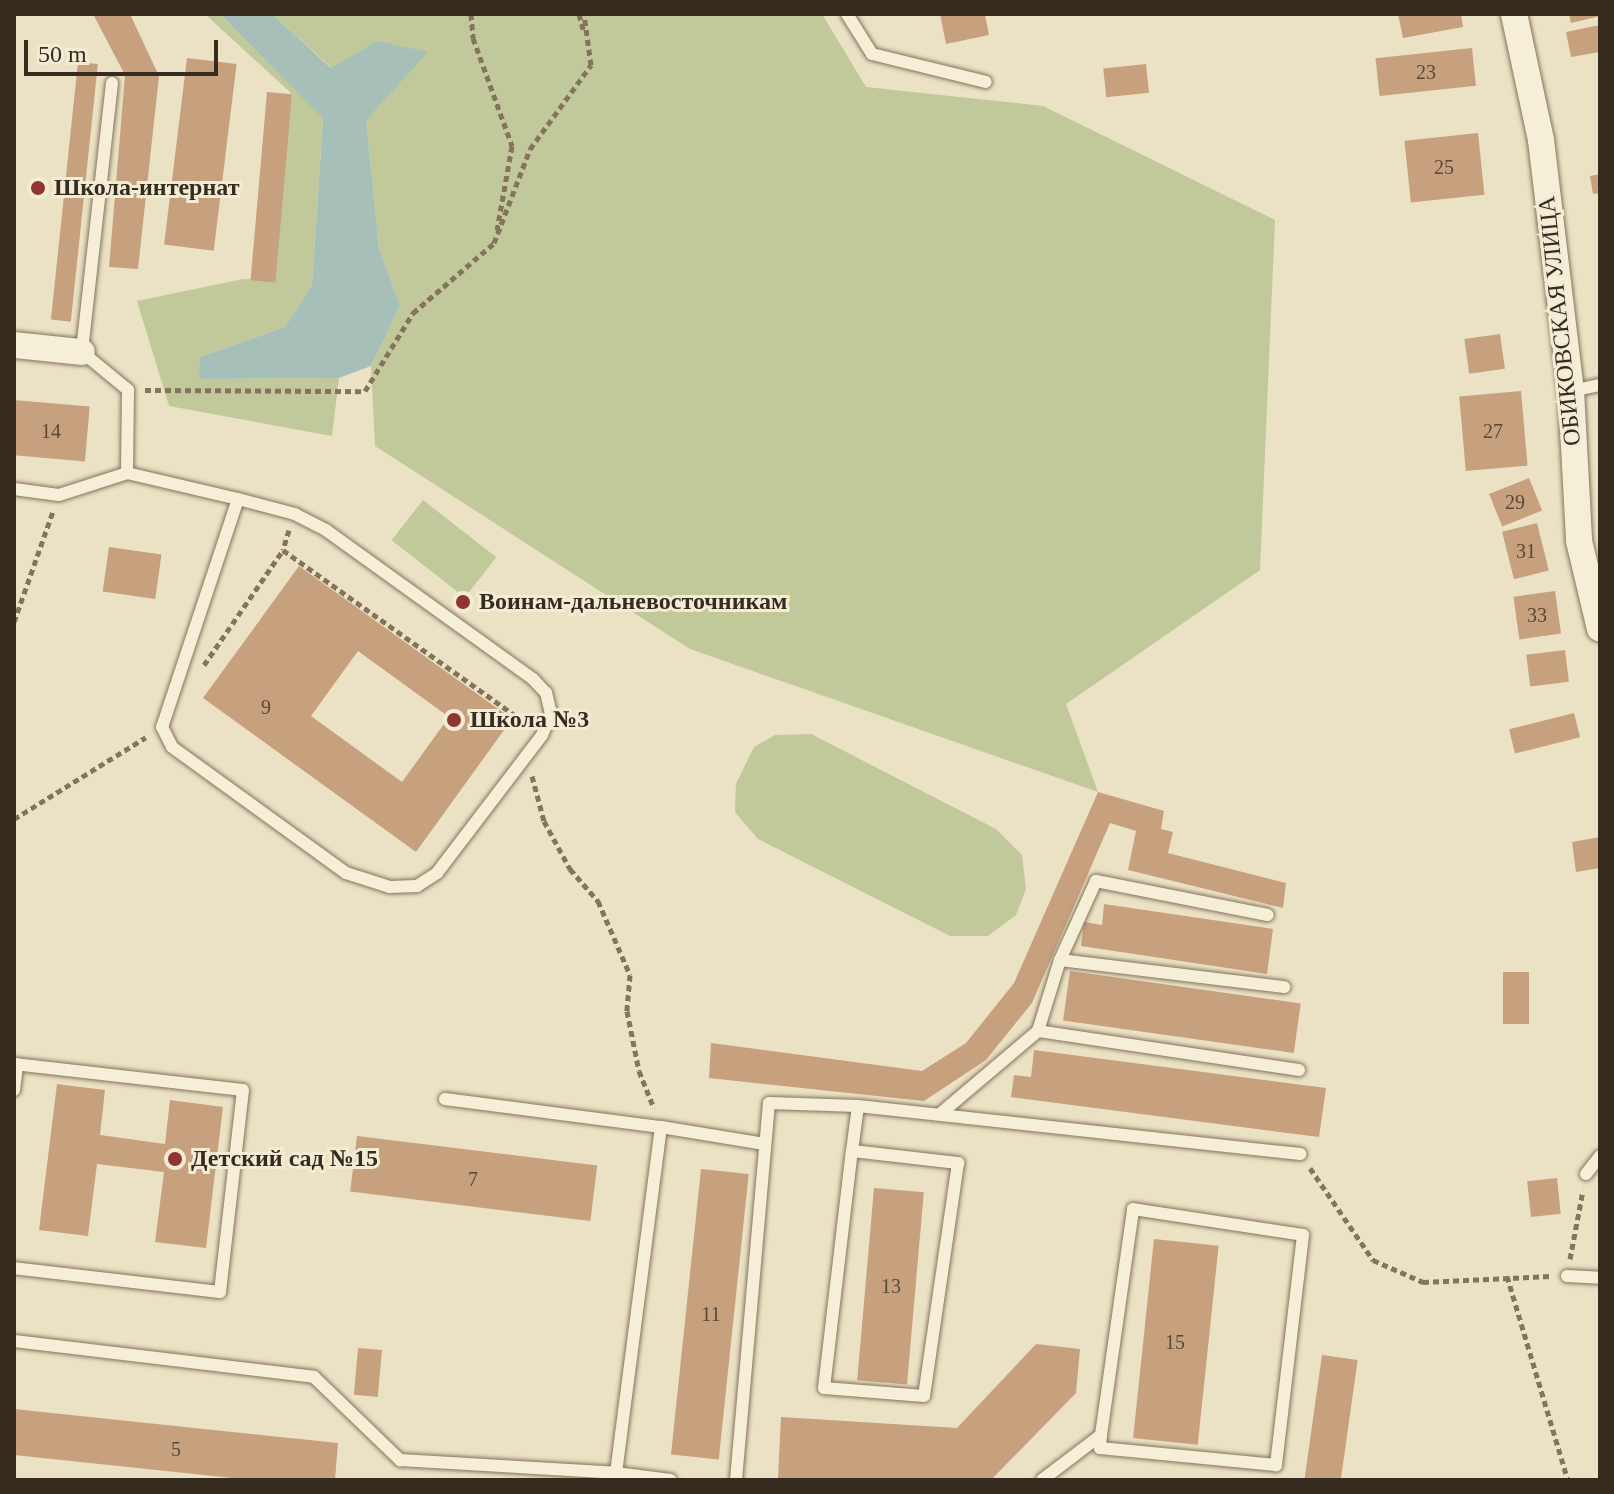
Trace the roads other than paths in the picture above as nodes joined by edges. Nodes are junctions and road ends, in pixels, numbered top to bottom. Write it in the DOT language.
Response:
graph roads {
  1 [pos="847,14"];
  2 [pos="1514,14"];
  3 [pos="986,82"];
  4 [pos="112,83"];
  5 [pos="14,345"];
  6 [pos="82,352"];
  7 [pos="1600,385"];
  8 [pos="1571,391"];
  9 [pos="127,473"];
  10 [pos="14,489"];
  11 [pos="238,499"];
  12 [pos="1600,629"];
  13 [pos="1268,915"];
  14 [pos="1060,960"];
  15 [pos="1284,987"];
  16 [pos="1038,1031"];
  17 [pos="16,1064"];
  18 [pos="1299,1070"];
  19 [pos="14,1090"];
  20 [pos="445,1099"];
  21 [pos="858,1106"];
  22 [pos="940,1114"];
  23 [pos="661,1127"];
  24 [pos="765,1144"];
  25 [pos="852,1151"];
  26 [pos="1300,1154"];
  27 [pos="1600,1156"];
  28 [pos="1586,1174"];
  29 [pos="14,1268"];
  30 [pos="1567,1276"];
  31 [pos="1600,1278"];
  32 [pos="14,1341"];
  33 [pos="1101,1435"];
  34 [pos="616,1473"];
  35 [pos="671,1480"];
  36 [pos="736,1480"];
  37 [pos="1042,1480"];
  1 -- 3 [label="lane"];
  2 -- 8 [label="street, ОБИКОВСКАЯ УЛИЦА"];
  4 -- 6 [label="lane"];
  5 -- 6 [label="street"];
  6 -- 9 [label="lane"];
  7 -- 8 [label="lane"];
  8 -- 12 [label="street, ОБИКОВСКАЯ УЛИЦА"];
  9 -- 10 [label="lane"];
  9 -- 11 [label="lane"];
  11 -- 11 [label="lane"];
  13 -- 14 [label="lane"];
  14 -- 15 [label="lane"];
  14 -- 16 [label="lane"];
  16 -- 18 [label="lane"];
  16 -- 22 [label="lane"];
  17 -- 19 [label="lane"];
  17 -- 29 [label="lane"];
  20 -- 23 [label="lane"];
  21 -- 22 [label="lane"];
  21 -- 24 [label="lane"];
  21 -- 25 [label="lane"];
  22 -- 26 [label="lane"];
  23 -- 24 [label="lane"];
  23 -- 34 [label="lane"];
  24 -- 36 [label="lane"];
  25 -- 25 [label="lane"];
  27 -- 28 [label="lane"];
  30 -- 31 [label="lane"];
  32 -- 34 [label="lane"];
  33 -- 33 [label="lane"];
  33 -- 37 [label="lane"];
  34 -- 35 [label="lane"];
}
